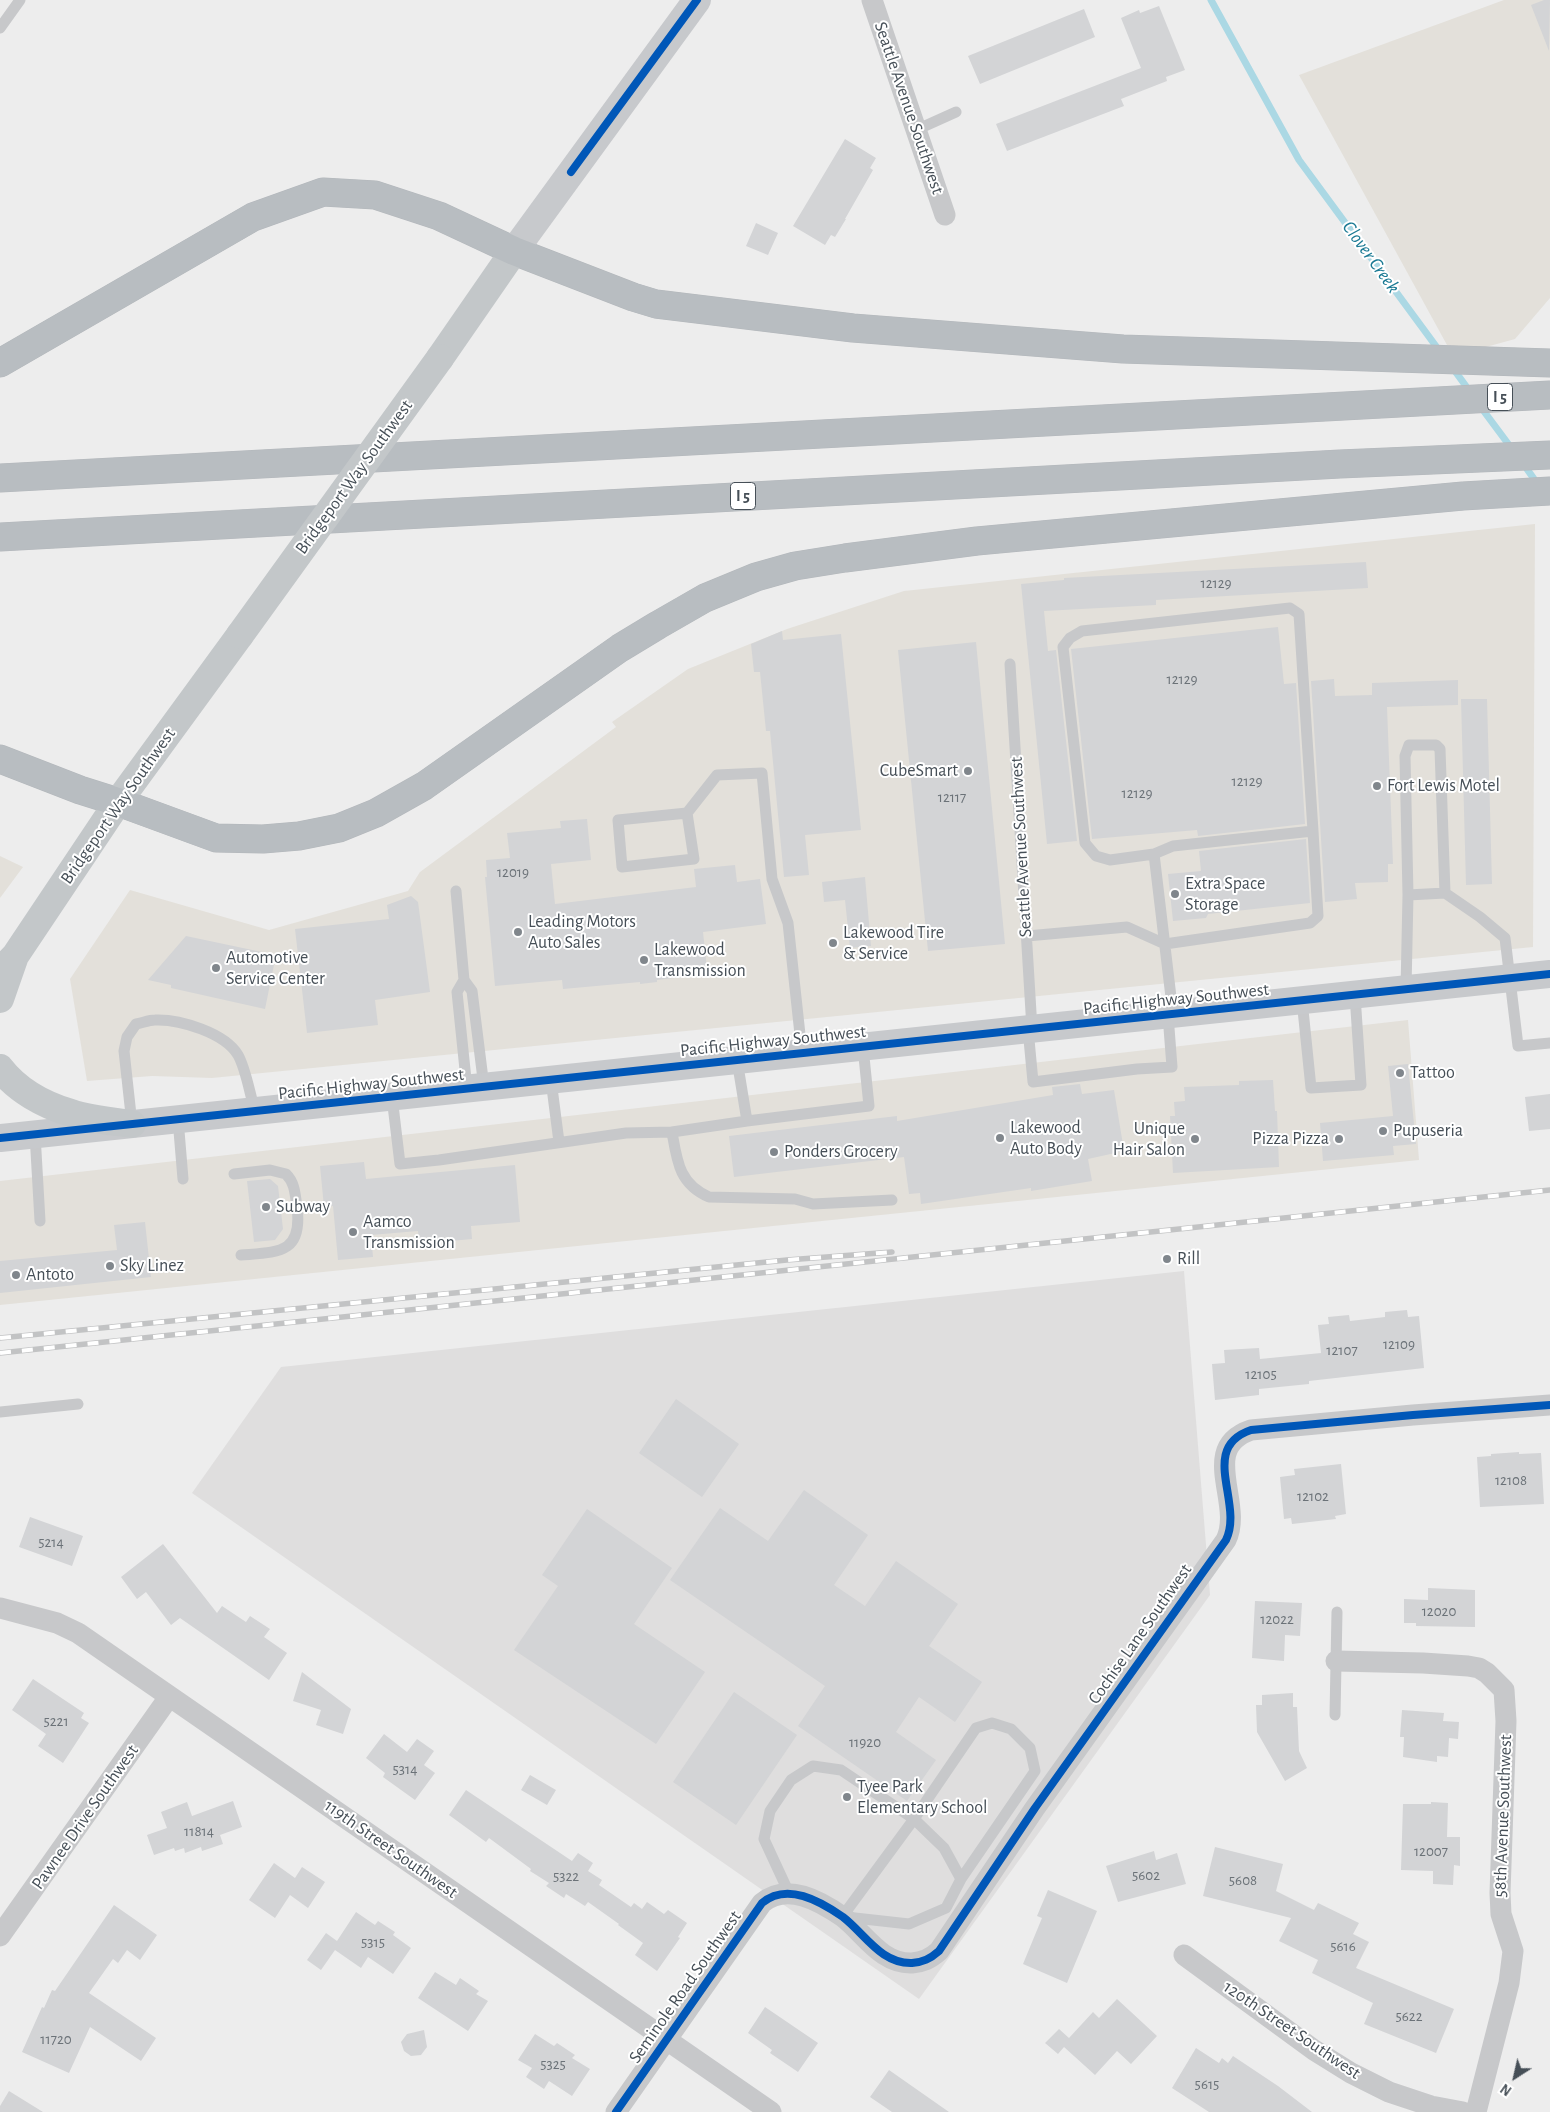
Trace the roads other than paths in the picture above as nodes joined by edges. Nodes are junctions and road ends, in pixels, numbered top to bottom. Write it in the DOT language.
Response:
graph roads {
  1 [pos="20,0"];
  2 [pos="697,0"];
  3 [pos="872,0"];
  4 [pos="0,28"];
  5 [pos="956,112"];
  6 [pos="916,130"];
  7 [pos="945,215"];
  8 [pos="514,251"];
  9 [pos="1539,362"];
  10 [pos="0,363"];
  11 [pos="1550,395"];
  12 [pos="1550,454"];
  13 [pos="0,478"];
  14 [pos="1550,491"];
  15 [pos="0,537"];
  16 [pos="1010,664"];
  17 [pos="0,759"];
  18 [pos="118,802"];
  19 [pos="687,813"];
  20 [pos="1313,831"];
  21 [pos="1154,854"];
  22 [pos="456,891"];
  23 [pos="1445,893"];
  24 [pos="1408,895"];
  25 [pos="1027,936"];
  26 [pos="1164,944"];
  27 [pos="8,963"];
  28 [pos="1550,974"];
  29 [pos="1511,978"];
  30 [pos="464,980"];
  31 [pos="1406,989"];
  32 [pos="1355,995"];
  33 [pos="0,999"];
  34 [pos="1302,1000"];
  35 [pos="1170,1014"];
  36 [pos="1030,1029"];
  37 [pos="1550,1044"];
  38 [pos="863,1047"];
  39 [pos="802,1053"];
  40 [pos="737,1060"];
  41 [pos="0,1068"];
  42 [pos="551,1080"];
  43 [pos="476,1088"];
  44 [pos="392,1097"];
  45 [pos="255,1111"];
  46 [pos="178,1119"];
  47 [pos="747,1121"];
  48 [pos="132,1124"];
  49 [pos="672,1132"];
  50 [pos="35,1134"];
  51 [pos="0,1138"];
  52 [pos="559,1142"];
  53 [pos="234,1174"];
  54 [pos="183,1179"];
  55 [pos="892,1200"];
  56 [pos="40,1220"];
  57 [pos="241,1255"];
  58 [pos="78,1404"];
  59 [pos="1550,1405"];
  60 [pos="0,1412"];
  61 [pos="0,1608"];
  62 [pos="1336,1612"];
  63 [pos="1336,1661"];
  64 [pos="169,1698"];
  65 [pos="1335,1715"];
  66 [pos="914,1819"];
  67 [pos="961,1879"];
  68 [pos="789,1893"];
  69 [pos="842,1917"];
  70 [pos="0,1936"];
  71 [pos="1184,1955"];
  72 [pos="667,2040"];
  73 [pos="616,2112"];
  74 [pos="771,2112"];
  75 [pos="1462,2112"];
  76 [pos="1476,2112"];
  1 -- 4 [label="lane"];
  2 -- 8 [label="street, Bridgeport Way Southwest"];
  3 -- 6 [label="street, Seattle Avenue Southwest"];
  5 -- 6 [label="lane"];
  6 -- 7 [label="street, Seattle Avenue Southwest"];
  8 -- 9 [label="highway"];
  8 -- 10 [label="highway"];
  8 -- 18 [label="main road, Bridgeport Way Southwest, bridge"];
  11 -- 13 [label="highway, I 5"];
  12 -- 15 [label="highway, I 5"];
  14 -- 18 [label="highway"];
  16 -- 25 [label="lane, Seattle Avenue Southwest"];
  17 -- 18 [label="highway"];
  18 -- 27 [label="main road, Bridgeport Way Southwest"];
  19 -- 19 [label="lane"];
  19 -- 39 [label="lane"];
  20 -- 21 [label="lane"];
  20 -- 21 [label="lane"];
  20 -- 26 [label="lane"];
  21 -- 26 [label="lane"];
  22 -- 30 [label="lane"];
  23 -- 24 [label="lane"];
  23 -- 24 [label="lane"];
  23 -- 29 [label="lane"];
  24 -- 31 [label="lane"];
  25 -- 26 [label="lane"];
  25 -- 36 [label="lane, Seattle Avenue Southwest"];
  26 -- 35 [label="lane"];
  27 -- 33 [label="main road, Bridgeport Way Southwest"];
  28 -- 29 [label="street, Pacific Highway Southwest"];
  29 -- 31 [label="street, Pacific Highway Southwest"];
  29 -- 37 [label="lane"];
  30 -- 43 [label="lane"];
  30 -- 43 [label="lane"];
  31 -- 32 [label="street, Pacific Highway Southwest"];
  32 -- 34 [label="street, Pacific Highway Southwest"];
  32 -- 34 [label="lane"];
  34 -- 35 [label="street, Pacific Highway Southwest"];
  35 -- 36 [label="street, Pacific Highway Southwest"];
  35 -- 36 [label="lane, Seattle Avenue Southwest"];
  36 -- 38 [label="street, Pacific Highway Southwest"];
  38 -- 39 [label="street, Pacific Highway Southwest"];
  38 -- 47 [label="lane"];
  39 -- 40 [label="street, Pacific Highway Southwest"];
  40 -- 42 [label="street, Pacific Highway Southwest"];
  40 -- 47 [label="lane"];
  41 -- 48 [label="main road"];
  42 -- 43 [label="street, Pacific Highway Southwest"];
  42 -- 52 [label="lane"];
  43 -- 44 [label="street, Pacific Highway Southwest"];
  44 -- 45 [label="street, Pacific Highway Southwest"];
  44 -- 52 [label="lane"];
  45 -- 46 [label="street, Pacific Highway Southwest"];
  45 -- 48 [label="lane"];
  46 -- 48 [label="street, Pacific Highway Southwest"];
  46 -- 54 [label="lane"];
  47 -- 49 [label="lane"];
  48 -- 50 [label="street, Pacific Highway Southwest"];
  49 -- 52 [label="lane"];
  49 -- 55 [label="lane"];
  50 -- 51 [label="street, Pacific Highway Southwest"];
  50 -- 56 [label="lane"];
  53 -- 57 [label="lane"];
  58 -- 60 [label="lane"];
  59 -- 69 [label="street, Cochise Lane Southwest"];
  61 -- 64 [label="street, 119th Street Southwest"];
  62 -- 63 [label="lane"];
  63 -- 65 [label="lane"];
  63 -- 76 [label="street, 58th Avenue Southwest"];
  64 -- 70 [label="street, Pawnee Drive Southwest"];
  64 -- 72 [label="street, 119th Street Southwest"];
  66 -- 67 [label="lane"];
  66 -- 67 [label="lane"];
  66 -- 68 [label="lane"];
  66 -- 69 [label="lane"];
  67 -- 69 [label="lane"];
  68 -- 69 [label="street, Cochise Lane Southwest"];
  68 -- 72 [label="street, Seminole Road Southwest"];
  71 -- 75 [label="street, 120th Street Southwest"];
  72 -- 73 [label="street, Seminole Road Southwest"];
  72 -- 74 [label="street, 119th Street Southwest"];
}
